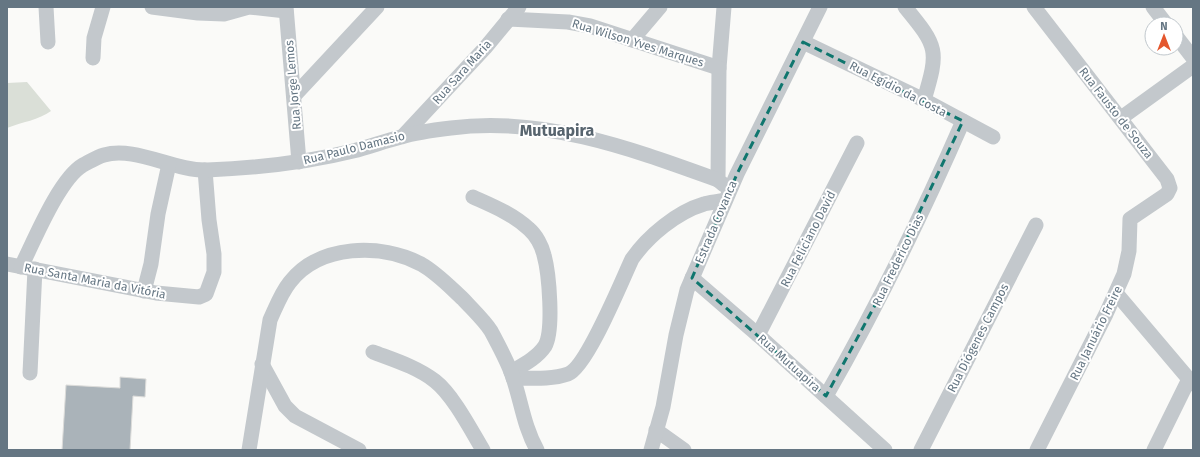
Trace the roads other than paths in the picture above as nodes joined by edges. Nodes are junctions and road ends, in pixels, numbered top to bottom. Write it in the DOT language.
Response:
graph roads {
  1 [pos="46,7"];
  2 [pos="103,7"];
  3 [pos="152,7"];
  4 [pos="377,7"];
  5 [pos="519,7"];
  6 [pos="660,7"];
  7 [pos="724,7"];
  8 [pos="820,7"];
  9 [pos="904,7"];
  10 [pos="1034,7"];
  11 [pos="1153,7"];
  12 [pos="286,9"];
  13 [pos="1160,16"];
  14 [pos="508,19"];
  15 [pos="632,40"];
  16 [pos="48,42"];
  17 [pos="803,42"];
  18 [pos="1184,46"];
  19 [pos="93,58"];
  20 [pos="1193,58"];
  21 [pos="1193,66"];
  22 [pos="719,68"];
  23 [pos="294,96"];
  24 [pos="924,100"];
  25 [pos="1121,118"];
  26 [pos="963,121"];
  27 [pos="403,136"];
  28 [pos="993,137"];
  29 [pos="857,143"];
  30 [pos="299,162"];
  31 [pos="169,164"];
  32 [pos="205,170"];
  33 [pos="718,180"];
  34 [pos="728,195"];
  35 [pos="474,197"];
  36 [pos="1138,212"];
  37 [pos="1036,225"];
  38 [pos="21,267"];
  39 [pos="692,278"];
  40 [pos="144,290"];
  41 [pos="1116,293"];
  42 [pos="758,335"];
  43 [pos="373,352"];
  44 [pos="262,364"];
  45 [pos="30,373"];
  46 [pos="512,375"];
  47 [pos="1191,382"];
  48 [pos="826,396"];
  49 [pos="656,430"];
  50 [pos="249,450"];
  51 [pos="360,450"];
  52 [pos="483,450"];
  53 [pos="537,450"];
  54 [pos="651,450"];
  55 [pos="684,450"];
  56 [pos="885,450"];
  57 [pos="921,450"];
  58 [pos="1037,450"];
  59 [pos="1154,450"];
  1 -- 16 [label="street"];
  2 -- 19 [label="street"];
  3 -- 12 [label="street"];
  4 -- 23 [label="street"];
  5 -- 14 [label="street, Rua Sara Maria"];
  6 -- 15 [label="street"];
  7 -- 22 [label="street"];
  8 -- 17 [label="street, Estrada Covanca"];
  9 -- 24 [label="street"];
  10 -- 25 [label="street, Rua Fausto de Souza"];
  11 -- 13 [label="street"];
  12 -- 23 [label="street, Rua Jorge Lemos"];
  14 -- 15 [label="street, Rua Wilson Yves Marques"];
  14 -- 27 [label="street, Rua Sara Maria"];
  15 -- 22 [label="street, Rua Wilson Yves Marques"];
  17 -- 24 [label="street, Rua Egídio da Costa"];
  17 -- 34 [label="street, Estrada Covanca"];
  18 -- 20 [label="street"];
  21 -- 25 [label="street"];
  22 -- 33 [label="street"];
  23 -- 30 [label="street, Rua Jorge Lemos"];
  24 -- 26 [label="street, Rua Egídio da Costa"];
  25 -- 36 [label="street, Rua Fausto de Souza"];
  26 -- 28 [label="street, Rua Egídio da Costa"];
  26 -- 48 [label="street, Rua Frederico Dias"];
  27 -- 30 [label="street, Rua Paulo Damasio"];
  27 -- 33 [label="street, Rua Paulo Damasio"];
  29 -- 42 [label="street, Rua Feliciano David"];
  30 -- 32 [label="street, Rua Paulo Damasio"];
  31 -- 32 [label="street, Rua Paulo Damasio"];
  31 -- 38 [label="street, Rua Paulo Damasio"];
  31 -- 40 [label="street"];
  32 -- 40 [label="street, Rua Santa Maria da Vitória"];
  33 -- 34 [label="street"];
  34 -- 39 [label="street, Estrada Covanca"];
  34 -- 46 [label="street"];
  35 -- 46 [label="street"];
  36 -- 41 [label="street, Rua Januário Freire"];
  37 -- 57 [label="street, Rua Diógenes Campos"];
  38 -- 40 [label="street, Rua Santa Maria da Vitória"];
  38 -- 45 [label="street"];
  39 -- 42 [label="street, Rua Mutuapira"];
  39 -- 49 [label="street, Estrada Covanca"];
  41 -- 47 [label="street"];
  41 -- 58 [label="street, Rua Januário Freire"];
  42 -- 48 [label="street, Rua Mutuapira"];
  43 -- 52 [label="street"];
  44 -- 46 [label="street"];
  44 -- 50 [label="street"];
  44 -- 51 [label="street"];
  46 -- 53 [label="street"];
  47 -- 59 [label="street"];
  48 -- 56 [label="street, Rua Mutuapira"];
  49 -- 54 [label="street, Estrada Covanca"];
  49 -- 55 [label="street"];
}
